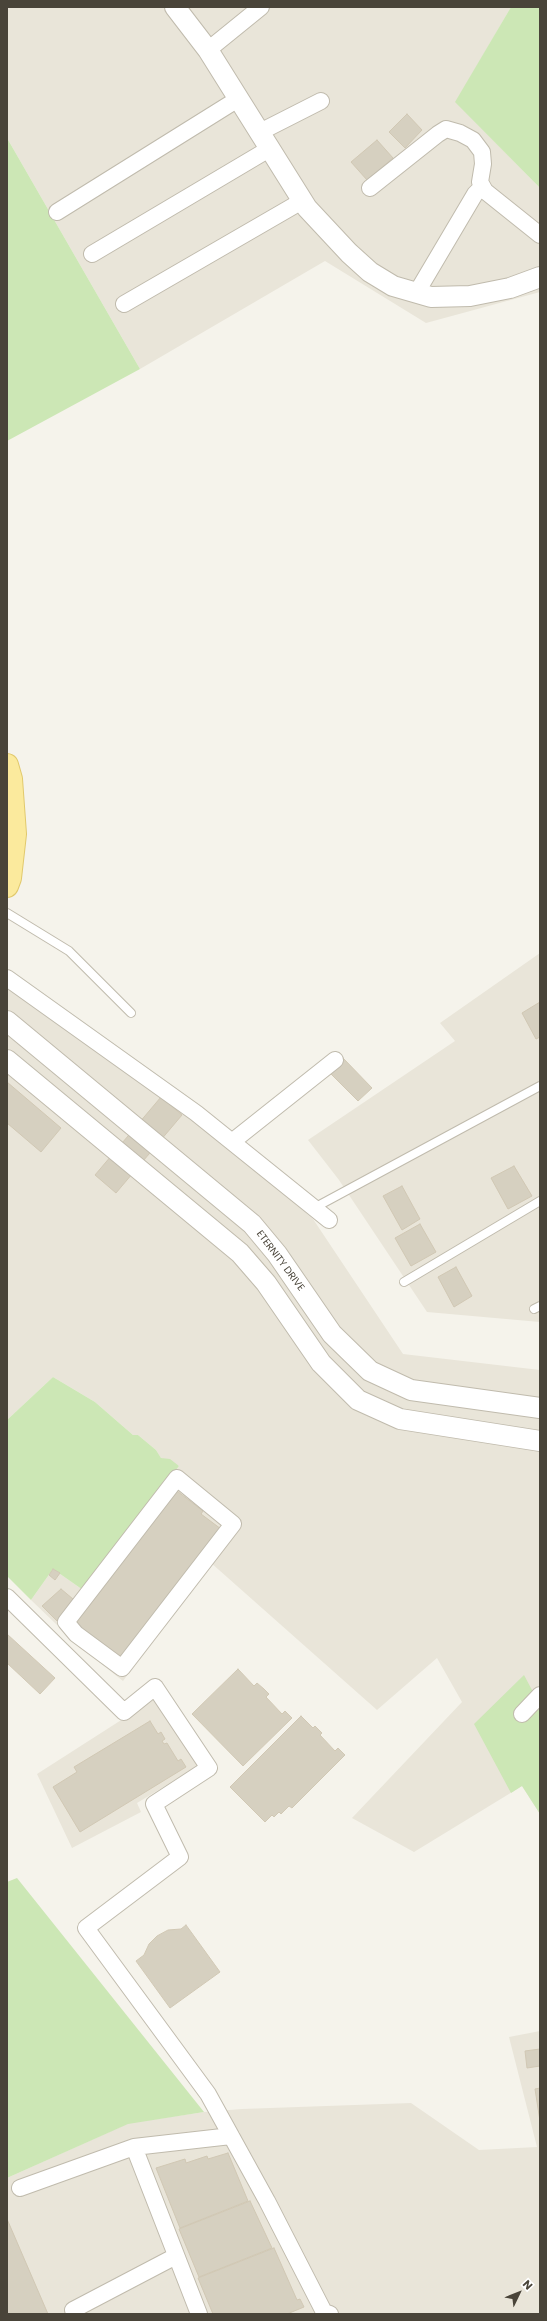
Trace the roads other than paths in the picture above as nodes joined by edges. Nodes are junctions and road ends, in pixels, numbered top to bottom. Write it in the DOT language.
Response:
graph roads {
  1 [pos="175,7"];
  2 [pos="262,7"];
  3 [pos="208,50"];
  4 [pos="238,99"];
  5 [pos="321,101"];
  6 [pos="265,141"];
  7 [pos="482,187"];
  8 [pos="370,188"];
  9 [pos="302,201"];
  10 [pos="57,212"];
  11 [pos="540,235"];
  12 [pos="92,254"];
  13 [pos="540,277"];
  14 [pos="417,292"];
  15 [pos="124,304"];
  16 [pos="7,765"];
  17 [pos="7,886"];
  18 [pos="7,913"];
  19 [pos="7,978"];
  20 [pos="131,1013"];
  21 [pos="7,1021"];
  22 [pos="7,1060"];
  23 [pos="336,1060"];
  24 [pos="540,1086"];
  25 [pos="233,1141"];
  26 [pos="540,1201"];
  27 [pos="313,1209"];
  28 [pos="330,1220"];
  29 [pos="404,1282"];
  30 [pos="540,1408"];
  31 [pos="540,1441"];
  32 [pos="7,1597"];
  33 [pos="94,1647"];
  34 [pos="78,1667"];
  35 [pos="540,1695"];
  36 [pos="522,1714"];
  37 [pos="231,2136"];
  38 [pos="134,2147"];
  39 [pos="20,2188"];
  40 [pos="176,2256"];
  41 [pos="73,2310"];
  42 [pos="324,2313"];
  43 [pos="199,2314"];
  1 -- 3 [label="street"];
  2 -- 3 [label="street"];
  3 -- 4 [label="street"];
  4 -- 6 [label="street"];
  4 -- 10 [label="street"];
  5 -- 6 [label="street"];
  6 -- 9 [label="street"];
  6 -- 12 [label="street"];
  7 -- 8 [label="street"];
  7 -- 11 [label="street"];
  7 -- 14 [label="street"];
  9 -- 14 [label="street"];
  9 -- 15 [label="street"];
  13 -- 14 [label="street"];
  16 -- 17 [label="main road"];
  18 -- 20 [label="lane"];
  19 -- 25 [label="street"];
  21 -- 30 [label="street, ETERNITY DRIVE"];
  22 -- 31 [label="street"];
  23 -- 25 [label="street"];
  24 -- 27 [label="lane"];
  25 -- 27 [label="street"];
  26 -- 29 [label="lane"];
  27 -- 28 [label="street"];
  32 -- 34 [label="street"];
  33 -- 33 [label="street"];
  33 -- 34 [label="street"];
  34 -- 37 [label="street"];
  35 -- 36 [label="street"];
  37 -- 38 [label="street"];
  37 -- 42 [label="street"];
  38 -- 39 [label="street"];
  38 -- 40 [label="street"];
  40 -- 41 [label="street"];
  40 -- 43 [label="street"];
}
